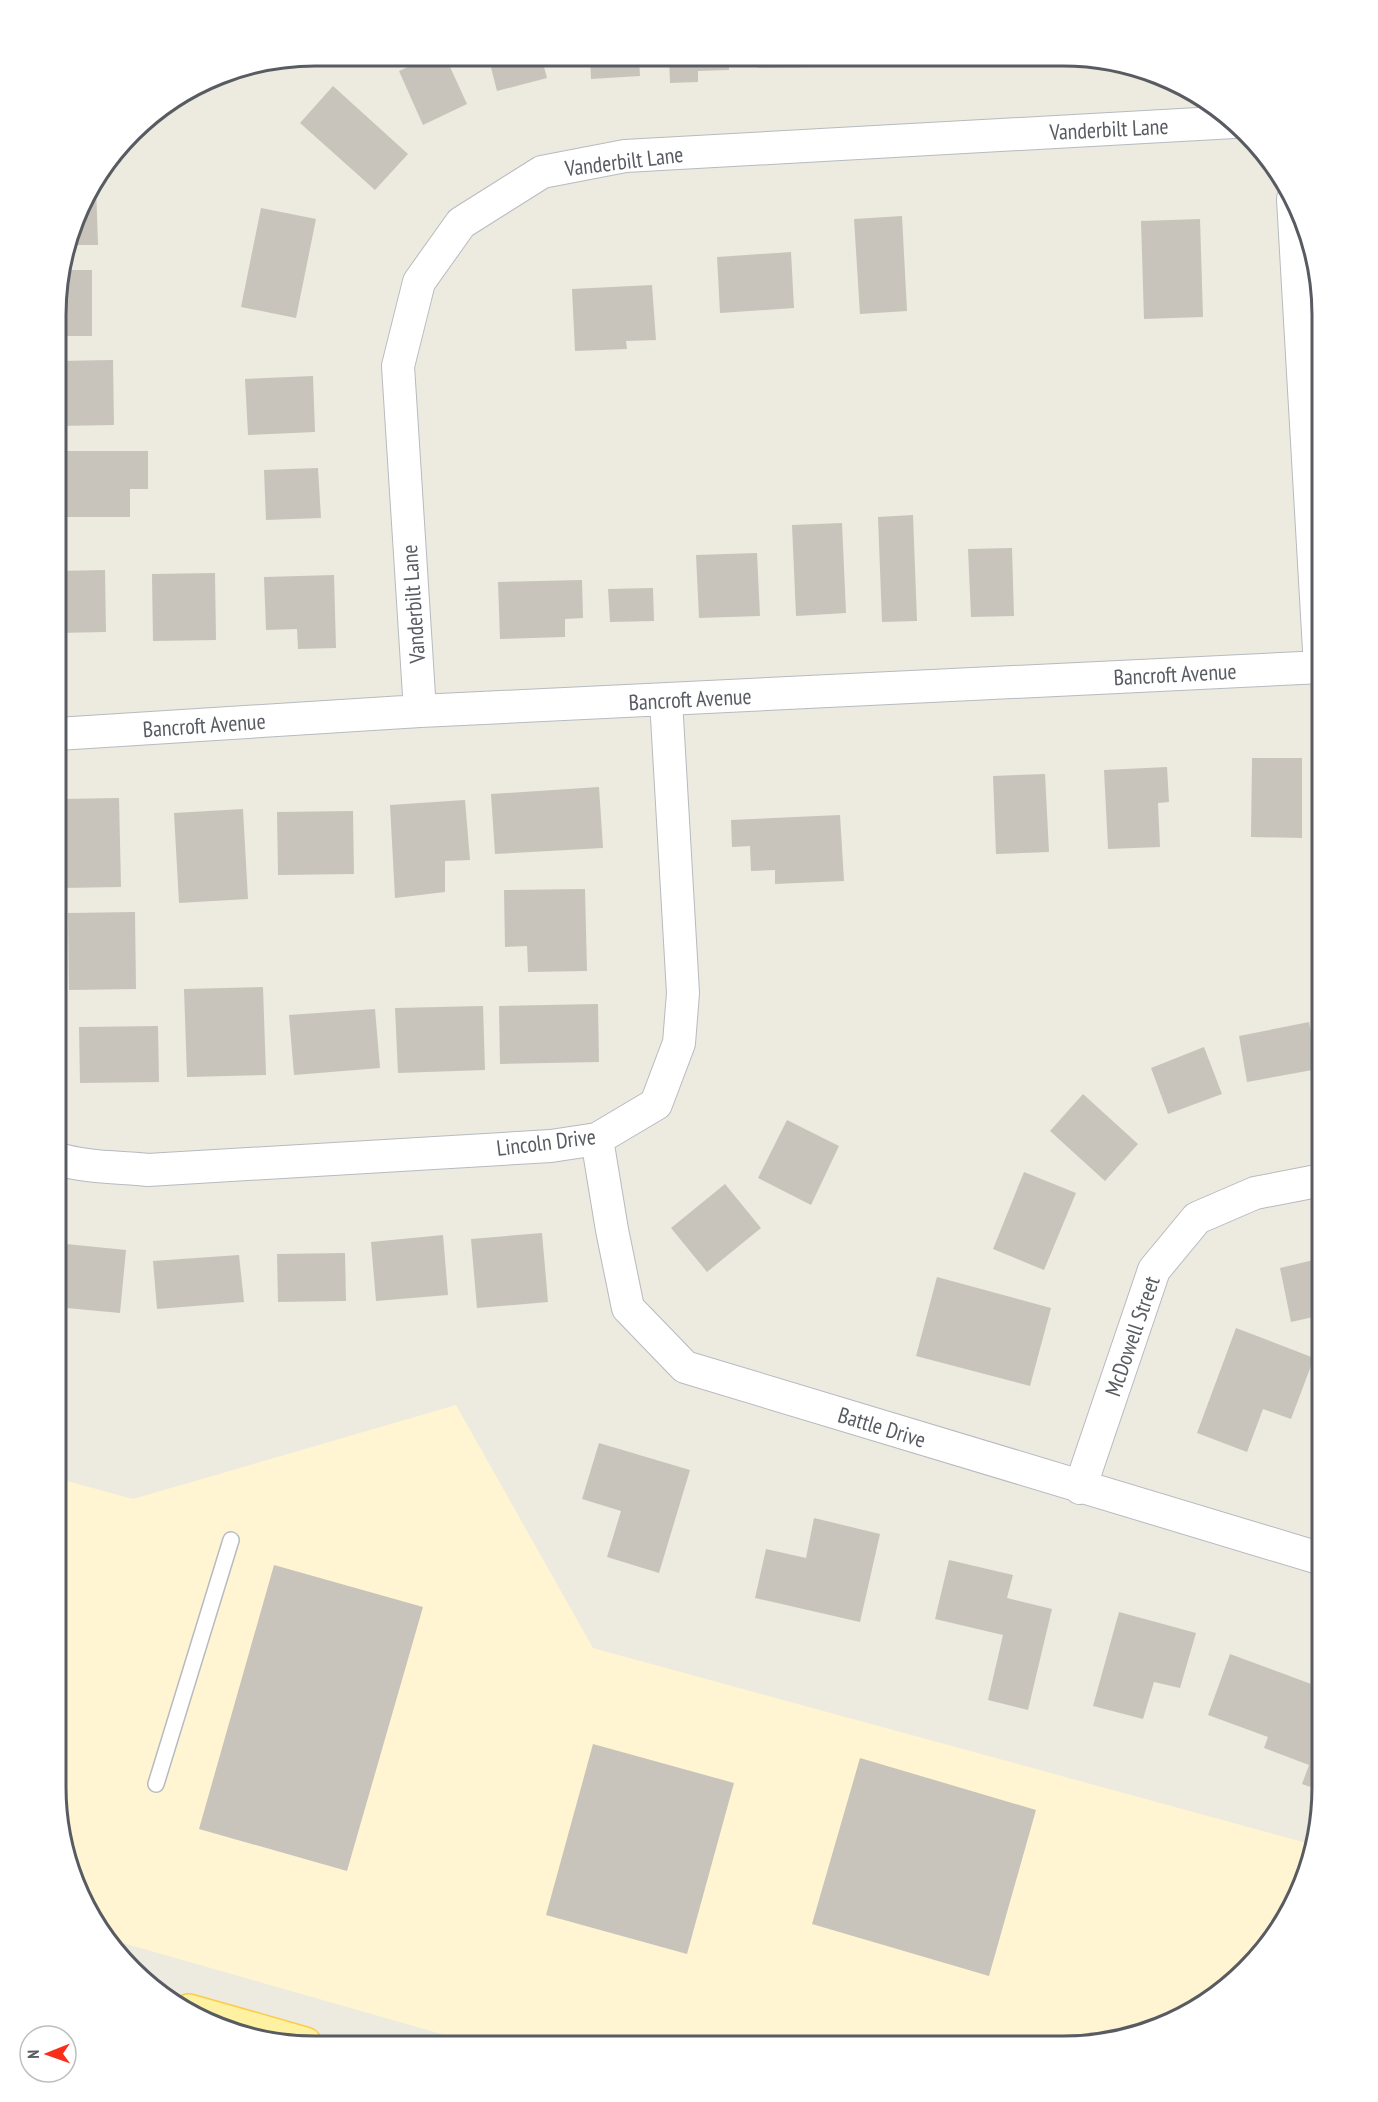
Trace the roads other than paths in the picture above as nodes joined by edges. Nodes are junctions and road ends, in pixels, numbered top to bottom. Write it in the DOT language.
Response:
graph roads {
  1 [pos="1221,123"];
  2 [pos="1294,224"];
  3 [pos="1312,517"];
  4 [pos="1312,667"];
  5 [pos="666,700"];
  6 [pos="420,711"];
  7 [pos="66,733"];
  8 [pos="597,1139"];
  9 [pos="66,1161"];
  10 [pos="1312,1182"];
  11 [pos="1080,1488"];
  12 [pos="231,1540"];
  13 [pos="1312,1556"];
  14 [pos="156,1785"];
  1 -- 6 [label="street, Vanderbilt Lane"];
  2 -- 3 [label="street"];
  4 -- 5 [label="street, Bancroft Avenue"];
  5 -- 6 [label="street, Bancroft Avenue"];
  5 -- 8 [label="street, Lincoln Drive"];
  6 -- 7 [label="street, Bancroft Avenue"];
  8 -- 9 [label="street, Lincoln Drive"];
  8 -- 11 [label="street, Battle Drive"];
  10 -- 11 [label="street, McDowell Street"];
  11 -- 13 [label="street, Battle Drive"];
  12 -- 14 [label="lane"];
}
